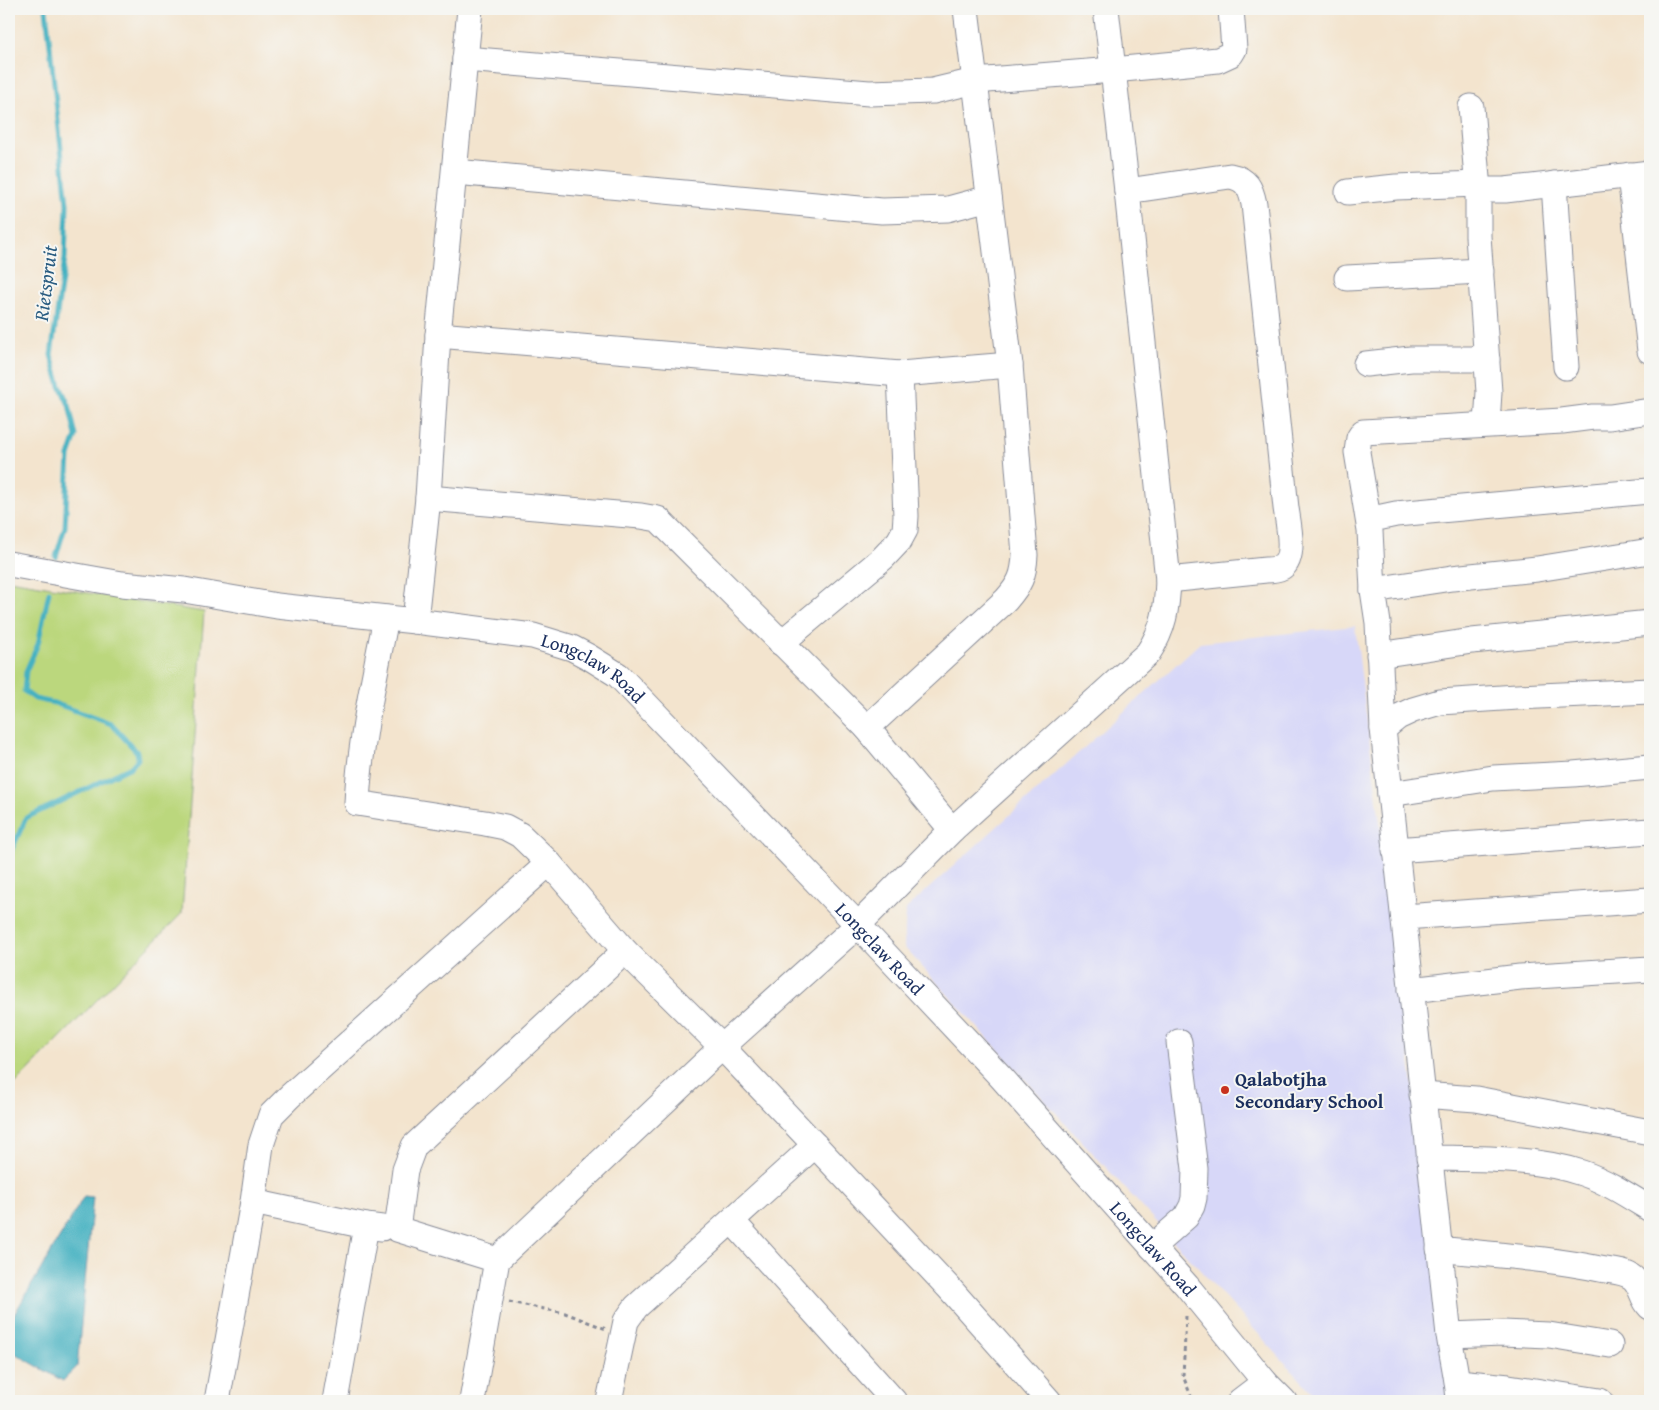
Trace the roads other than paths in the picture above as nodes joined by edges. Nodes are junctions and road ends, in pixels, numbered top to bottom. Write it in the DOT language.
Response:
graph roads {
  1 [pos="470,9"];
  2 [pos="966,9"];
  3 [pos="1106,9"];
  4 [pos="1231,9"];
  5 [pos="465,59"];
  6 [pos="1113,70"];
  7 [pos="975,81"];
  8 [pos="1471,107"];
  9 [pos="455,172"];
  10 [pos="1640,174"];
  11 [pos="1554,184"];
  12 [pos="1478,187"];
  13 [pos="1127,191"];
  14 [pos="1348,192"];
  15 [pos="989,198"];
  16 [pos="1481,271"];
  17 [pos="1347,278"];
  18 [pos="438,335"];
  19 [pos="1650,351"];
  20 [pos="1487,359"];
  21 [pos="1366,364"];
  22 [pos="1010,365"];
  23 [pos="1566,367"];
  24 [pos="900,374"];
  25 [pos="1650,411"];
  26 [pos="1488,424"];
  27 [pos="1649,491"];
  28 [pos="428,498"];
  29 [pos="1368,518"];
  30 [pos="1650,551"];
  31 [pos="9,564"];
  32 [pos="1168,580"];
  33 [pos="1373,590"];
  34 [pos="401,620"];
  35 [pos="1650,623"];
  36 [pos="782,643"];
  37 [pos="1379,655"];
  38 [pos="1650,691"];
  39 [pos="867,728"];
  40 [pos="1383,730"];
  41 [pos="1650,767"];
  42 [pos="1390,794"];
  43 [pos="952,830"];
  44 [pos="1650,831"];
  45 [pos="1395,850"];
  46 [pos="549,863"];
  47 [pos="1650,900"];
  48 [pos="1404,917"];
  49 [pos="858,925"];
  50 [pos="625,951"];
  51 [pos="1650,969"];
  52 [pos="1411,990"];
  53 [pos="1179,1042"];
  54 [pos="722,1048"];
  55 [pos="1422,1095"];
  56 [pos="1650,1132"];
  57 [pos="815,1145"];
  58 [pos="1429,1158"];
  59 [pos="253,1202"];
  60 [pos="1650,1209"];
  61 [pos="732,1221"];
  62 [pos="366,1226"];
  63 [pos="397,1229"];
  64 [pos="1152,1247"];
  65 [pos="1439,1249"];
  66 [pos="497,1260"];
  67 [pos="1650,1307"];
  68 [pos="1448,1335"];
  69 [pos="1610,1344"];
  70 [pos="1265,1382"];
  71 [pos="1459,1392"];
  72 [pos="217,1401"];
  73 [pos="335,1401"];
  74 [pos="472,1401"];
  75 [pos="609,1401"];
  76 [pos="894,1401"];
  77 [pos="1049,1401"];
  78 [pos="1240,1401"];
  79 [pos="1284,1401"];
  80 [pos="1600,1401"];
  1 -- 5 [label="street"];
  2 -- 7 [label="street"];
  3 -- 6 [label="street"];
  4 -- 6 [label="street"];
  5 -- 7 [label="street"];
  5 -- 9 [label="street"];
  6 -- 7 [label="street"];
  6 -- 13 [label="street"];
  7 -- 15 [label="street"];
  8 -- 12 [label="street"];
  9 -- 15 [label="street"];
  9 -- 18 [label="street"];
  10 -- 11 [label="street"];
  10 -- 19 [label="street"];
  11 -- 12 [label="street"];
  11 -- 23 [label="street"];
  12 -- 14 [label="street"];
  12 -- 16 [label="street"];
  13 -- 32 [label="street"];
  13 -- 32 [label="street"];
  15 -- 22 [label="street"];
  16 -- 17 [label="street"];
  16 -- 20 [label="street"];
  18 -- 24 [label="street"];
  18 -- 28 [label="street"];
  20 -- 21 [label="street"];
  20 -- 26 [label="street"];
  22 -- 24 [label="street"];
  22 -- 39 [label="street"];
  24 -- 36 [label="street"];
  25 -- 26 [label="street"];
  26 -- 29 [label="street"];
  27 -- 29 [label="street"];
  28 -- 34 [label="street"];
  28 -- 36 [label="street"];
  29 -- 33 [label="street"];
  30 -- 33 [label="street"];
  31 -- 34 [label="street, Longclaw Road"];
  32 -- 43 [label="street"];
  33 -- 37 [label="street"];
  34 -- 46 [label="street"];
  34 -- 49 [label="street, Longclaw Road"];
  35 -- 37 [label="street"];
  36 -- 39 [label="street"];
  37 -- 40 [label="street"];
  38 -- 40 [label="street"];
  39 -- 43 [label="street"];
  40 -- 42 [label="street"];
  41 -- 42 [label="street"];
  42 -- 45 [label="street"];
  43 -- 49 [label="street"];
  44 -- 45 [label="street"];
  45 -- 48 [label="street"];
  46 -- 50 [label="street"];
  46 -- 59 [label="street"];
  47 -- 48 [label="street"];
  48 -- 52 [label="street"];
  49 -- 54 [label="street"];
  49 -- 64 [label="street, Longclaw Road"];
  50 -- 54 [label="street"];
  50 -- 63 [label="street"];
  51 -- 52 [label="street"];
  52 -- 55 [label="street"];
  53 -- 64 [label="street"];
  54 -- 57 [label="street"];
  54 -- 66 [label="street"];
  55 -- 56 [label="street"];
  55 -- 58 [label="street"];
  57 -- 61 [label="street"];
  57 -- 77 [label="street"];
  58 -- 60 [label="street"];
  58 -- 65 [label="street"];
  59 -- 62 [label="street"];
  59 -- 72 [label="street"];
  61 -- 75 [label="street"];
  61 -- 76 [label="street"];
  62 -- 63 [label="street"];
  62 -- 73 [label="street"];
  63 -- 66 [label="street"];
  64 -- 70 [label="street, Longclaw Road"];
  65 -- 67 [label="street"];
  65 -- 68 [label="street"];
  66 -- 74 [label="street"];
  68 -- 69 [label="street"];
  68 -- 71 [label="street"];
  70 -- 78 [label="street"];
  70 -- 79 [label="street, Longclaw Road"];
  71 -- 80 [label="street"];
}
